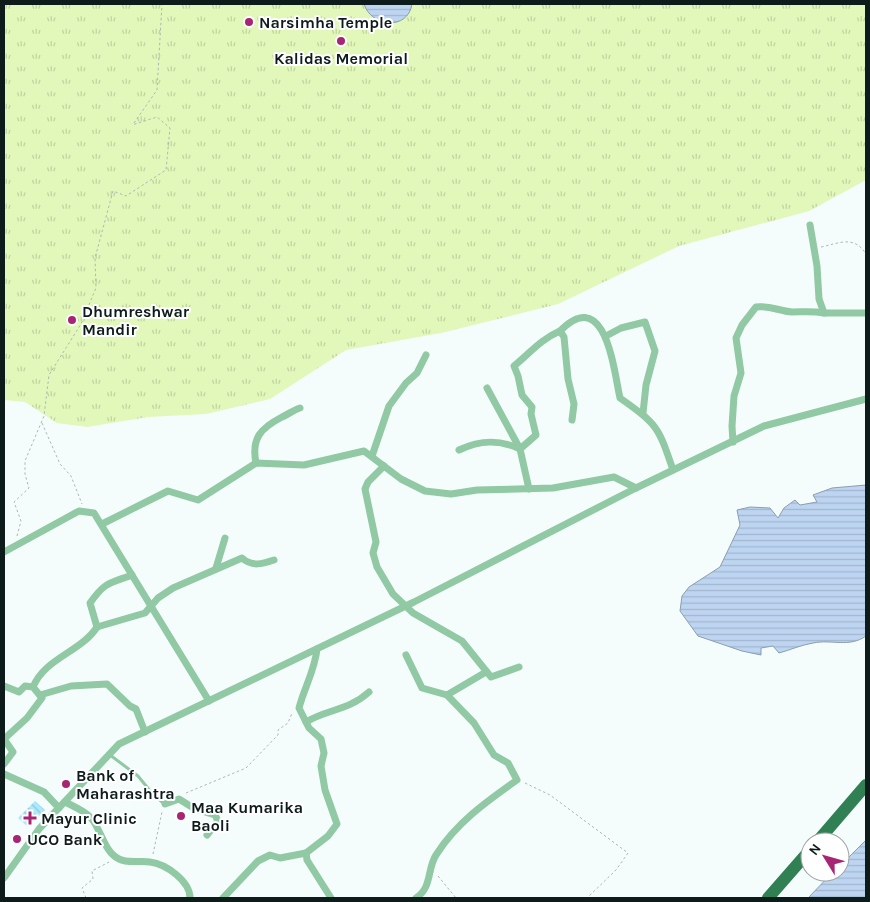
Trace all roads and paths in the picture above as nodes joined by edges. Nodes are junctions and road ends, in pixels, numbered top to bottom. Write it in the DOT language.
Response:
graph roads {
  1 [pos="162,4"];
  2 [pos="810,225"];
  3 [pos="814,248"];
  4 [pos="866,254"];
  5 [pos="824,313"];
  6 [pos="866,313"];
  7 [pos="560,331"];
  8 [pos="606,336"];
  9 [pos="426,355"];
  10 [pos="487,388"];
  11 [pos="866,398"];
  12 [pos="300,408"];
  13 [pos="643,414"];
  14 [pos="572,420"];
  15 [pos="41,423"];
  16 [pos="733,442"];
  17 [pos="520,448"];
  18 [pos="459,450"];
  19 [pos="372,456"];
  20 [pos="256,463"];
  21 [pos="384,466"];
  22 [pos="673,470"];
  23 [pos="636,488"];
  24 [pos="528,489"];
  25 [pos="84,512"];
  26 [pos="102,524"];
  27 [pos="225,538"];
  28 [pos="17,545"];
  29 [pos="4,552"];
  30 [pos="274,560"];
  31 [pos="216,568"];
  32 [pos="132,575"];
  33 [pos="150,606"];
  34 [pos="406,606"];
  35 [pos="97,627"];
  36 [pos="317,649"];
  37 [pos="406,655"];
  38 [pos="519,667"];
  39 [pos="486,672"];
  40 [pos="4,686"];
  41 [pos="33,687"];
  42 [pos="369,692"];
  43 [pos="40,695"];
  44 [pos="448,695"];
  45 [pos="209,701"];
  46 [pos="299,708"];
  47 [pos="306,722"];
  48 [pos="145,732"];
  49 [pos="4,739"];
  50 [pos="110,754"];
  51 [pos="4,764"];
  52 [pos="4,774"];
  53 [pos="517,780"];
  54 [pos="866,785"];
  55 [pos="179,798"];
  56 [pos="164,804"];
  57 [pos="62,805"];
  58 [pos="826,832"];
  59 [pos="207,836"];
  60 [pos="306,853"];
  61 [pos="113,855"];
  62 [pos="148,861"];
  63 [pos="800,861"];
  64 [pos="430,871"];
  65 [pos="4,878"];
  66 [pos="86,898"];
  67 [pos="190,898"];
  68 [pos="223,898"];
  69 [pos="331,898"];
  70 [pos="416,898"];
  71 [pos="456,898"];
  72 [pos="587,898"];
  73 [pos="768,898"];
  1 -- 15 [label="path"];
  2 -- 3 [label="street"];
  3 -- 4 [label="path"];
  3 -- 5 [label="street"];
  5 -- 6 [label="street"];
  5 -- 16 [label="street"];
  7 -- 8 [label="street"];
  7 -- 14 [label="street"];
  7 -- 17 [label="street"];
  8 -- 13 [label="street"];
  8 -- 13 [label="street"];
  9 -- 19 [label="street"];
  10 -- 17 [label="street"];
  11 -- 16 [label="street"];
  12 -- 20 [label="street"];
  13 -- 22 [label="street"];
  15 -- 25 [label="path"];
  15 -- 28 [label="path"];
  16 -- 22 [label="street"];
  17 -- 18 [label="street"];
  17 -- 24 [label="street"];
  19 -- 20 [label="street"];
  19 -- 21 [label="street"];
  20 -- 26 [label="street"];
  21 -- 24 [label="street"];
  21 -- 34 [label="street"];
  22 -- 23 [label="street"];
  23 -- 24 [label="street"];
  23 -- 34 [label="street"];
  25 -- 26 [label="street"];
  25 -- 28 [label="street"];
  26 -- 32 [label="street"];
  27 -- 31 [label="street"];
  28 -- 29 [label="street"];
  30 -- 31 [label="street"];
  31 -- 33 [label="street"];
  32 -- 33 [label="street"];
  32 -- 35 [label="street"];
  33 -- 35 [label="street"];
  33 -- 45 [label="street"];
  34 -- 36 [label="street"];
  34 -- 39 [label="street"];
  35 -- 41 [label="street"];
  36 -- 45 [label="street"];
  36 -- 46 [label="street"];
  37 -- 44 [label="street"];
  38 -- 39 [label="street"];
  39 -- 44 [label="street"];
  40 -- 41 [label="street"];
  41 -- 43 [label="street"];
  42 -- 47 [label="street"];
  43 -- 48 [label="street"];
  43 -- 49 [label="street"];
  44 -- 53 [label="street"];
  45 -- 48 [label="street"];
  46 -- 47 [label="street"];
  46 -- 55 [label="path"];
  47 -- 60 [label="street"];
  48 -- 50 [label="street"];
  49 -- 51 [label="street"];
  50 -- 56 [label="lane"];
  50 -- 57 [label="street"];
  52 -- 57 [label="street"];
  53 -- 64 [label="street"];
  53 -- 72 [label="path"];
  54 -- 58 [label="highway"];
  55 -- 56 [label="street"];
  55 -- 59 [label="street"];
  56 -- 62 [label="path"];
  57 -- 61 [label="street"];
  57 -- 65 [label="street"];
  60 -- 68 [label="street"];
  60 -- 69 [label="street"];
  61 -- 62 [label="street"];
  61 -- 66 [label="path"];
  62 -- 67 [label="street"];
  63 -- 73 [label="highway"];
  64 -- 70 [label="street"];
  64 -- 71 [label="path"];
}
